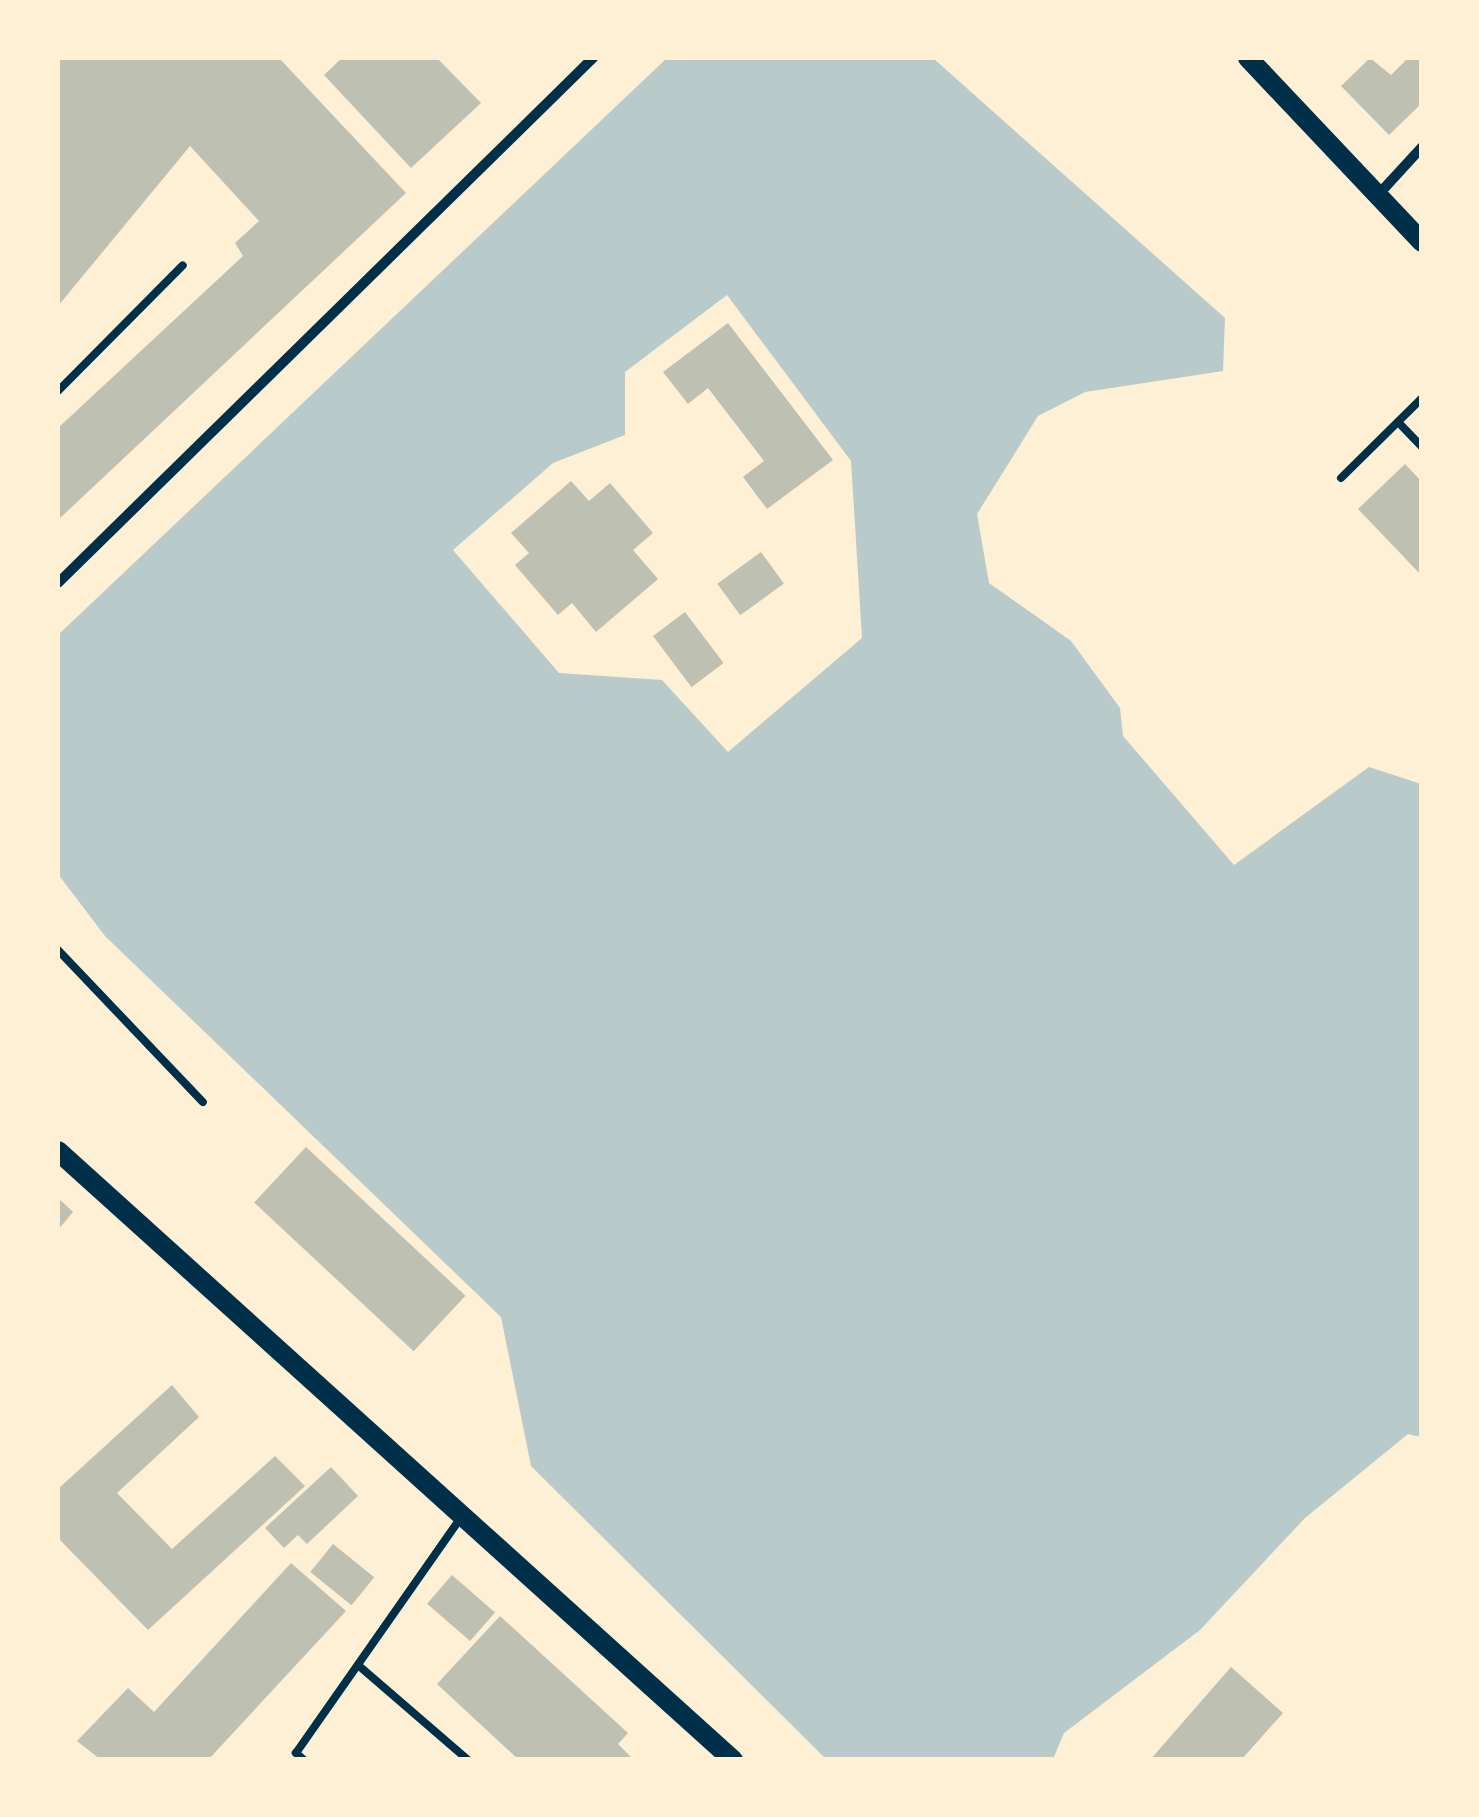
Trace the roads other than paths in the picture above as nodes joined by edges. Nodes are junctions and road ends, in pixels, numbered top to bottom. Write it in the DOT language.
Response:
graph roads {
  1 [pos="594,58"];
  2 [pos="1248,58"];
  3 [pos="1422,147"];
  4 [pos="1377,196"];
  5 [pos="1422,242"];
  6 [pos="184,265"];
  7 [pos="58,391"];
  8 [pos="1422,398"];
  9 [pos="1398,422"];
  10 [pos="1422,446"];
  11 [pos="1341,478"];
  12 [pos="58,582"];
  13 [pos="58,950"];
  14 [pos="203,1102"];
  15 [pos="58,1151"];
  16 [pos="462,1516"];
  17 [pos="358,1665"];
  18 [pos="304,1760"];
  19 [pos="468,1760"];
  20 [pos="733,1760"];
  1 -- 12 [label="street"];
  2 -- 4 [label="main road"];
  3 -- 4 [label="street"];
  4 -- 5 [label="main road"];
  6 -- 7 [label="lane"];
  8 -- 9 [label="lane"];
  9 -- 10 [label="lane"];
  9 -- 11 [label="lane"];
  13 -- 14 [label="lane"];
  15 -- 16 [label="main road"];
  16 -- 17 [label="lane"];
  16 -- 20 [label="main road"];
  17 -- 18 [label="lane"];
  17 -- 19 [label="lane"];
}
